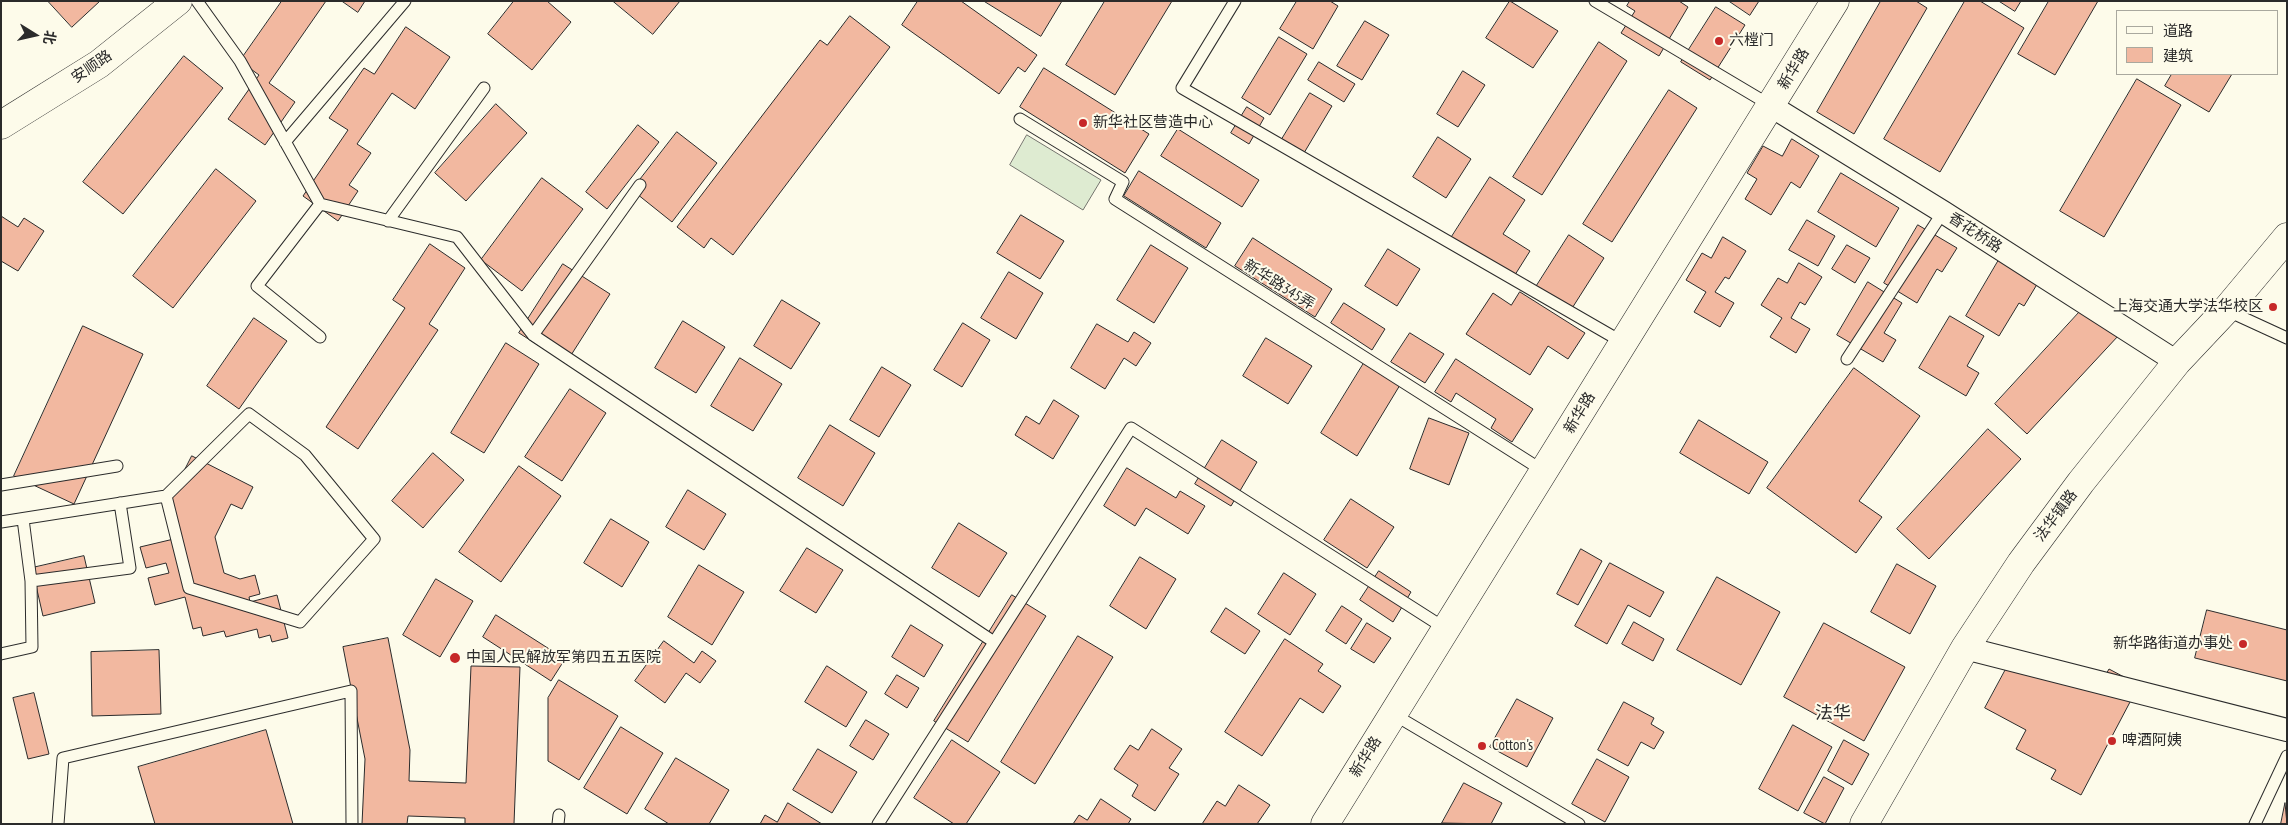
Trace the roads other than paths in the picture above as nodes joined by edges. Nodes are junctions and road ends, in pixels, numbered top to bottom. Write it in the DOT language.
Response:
graph roads {
  1 [pos="178,1"];
  2 [pos="197,1"];
  3 [pos="405,1"];
  4 [pos="1235,1"];
  5 [pos="1595,1"];
  6 [pos="1835,1"];
  7 [pos="484,88"];
  8 [pos="1772,106"];
  9 [pos="5,118"];
  10 [pos="1020,119"];
  11 [pos="285,142"];
  12 [pos="640,185"];
  13 [pos="320,204"];
  14 [pos="1943,212"];
  15 [pos="388,221"];
  16 [pos="2287,238"];
  17 [pos="2226,310"];
  18 [pos="533,335"];
  19 [pos="320,337"];
  20 [pos="2287,338"];
  21 [pos="1624,344"];
  22 [pos="1847,359"];
  23 [pos="2177,362"];
  24 [pos="118,466"];
  25 [pos="1544,472"];
  26 [pos="1,485"];
  27 [pos="166,496"];
  28 [pos="120,503"];
  29 [pos="23,519"];
  30 [pos="1,522"];
  31 [pos="31,580"];
  32 [pos="1446,628"];
  33 [pos="994,642"];
  34 [pos="1965,648"];
  35 [pos="1,654"];
  36 [pos="1393,714"];
  37 [pos="2287,730"];
  38 [pos="2287,756"];
  39 [pos="2283,774"];
  40 [pos="58,824"];
  41 [pos="352,824"];
  42 [pos="878,824"];
  43 [pos="1325,824"];
  44 [pos="1579,824"];
  45 [pos="1864,824"];
  46 [pos="2255,824"];
  1 -- 9 [label="street, 安顺路"];
  2 -- 11 [label="lane"];
  3 -- 11 [label="lane"];
  4 -- 21 [label="lane"];
  5 -- 8 [label="lane"];
  6 -- 8 [label="street, 新华路"];
  7 -- 15 [label="lane"];
  8 -- 14 [label="street, 香花桥路"];
  8 -- 21 [label="street, 新华路"];
  10 -- 25 [label="lane, 新华路345弄"];
  11 -- 13 [label="lane"];
  12 -- 18 [label="lane"];
  13 -- 15 [label="lane"];
  13 -- 19 [label="lane"];
  14 -- 22 [label="lane"];
  14 -- 23 [label="street, 香花桥路"];
  15 -- 18 [label="lane"];
  16 -- 17 [label="street, 法华镇路"];
  17 -- 20 [label="lane"];
  17 -- 23 [label="street, 法华镇路"];
  18 -- 33 [label="lane"];
  21 -- 25 [label="street, 新华路"];
  23 -- 34 [label="street, 法华镇路"];
  24 -- 26 [label="lane"];
  25 -- 32 [label="street, 新华路"];
  27 -- 27 [label="lane"];
  27 -- 28 [label="lane"];
  28 -- 29 [label="lane"];
  28 -- 31 [label="lane"];
  29 -- 30 [label="lane"];
  29 -- 31 [label="lane"];
  31 -- 35 [label="lane"];
  32 -- 33 [label="lane"];
  32 -- 36 [label="street, 新华路"];
  33 -- 42 [label="lane"];
  34 -- 37 [label="street"];
  34 -- 45 [label="street, 法华镇路"];
  36 -- 43 [label="street, 新华路"];
  36 -- 44 [label="lane"];
  38 -- 39 [label="lane"];
  39 -- 46 [label="lane"];
  40 -- 41 [label="lane"];
}
